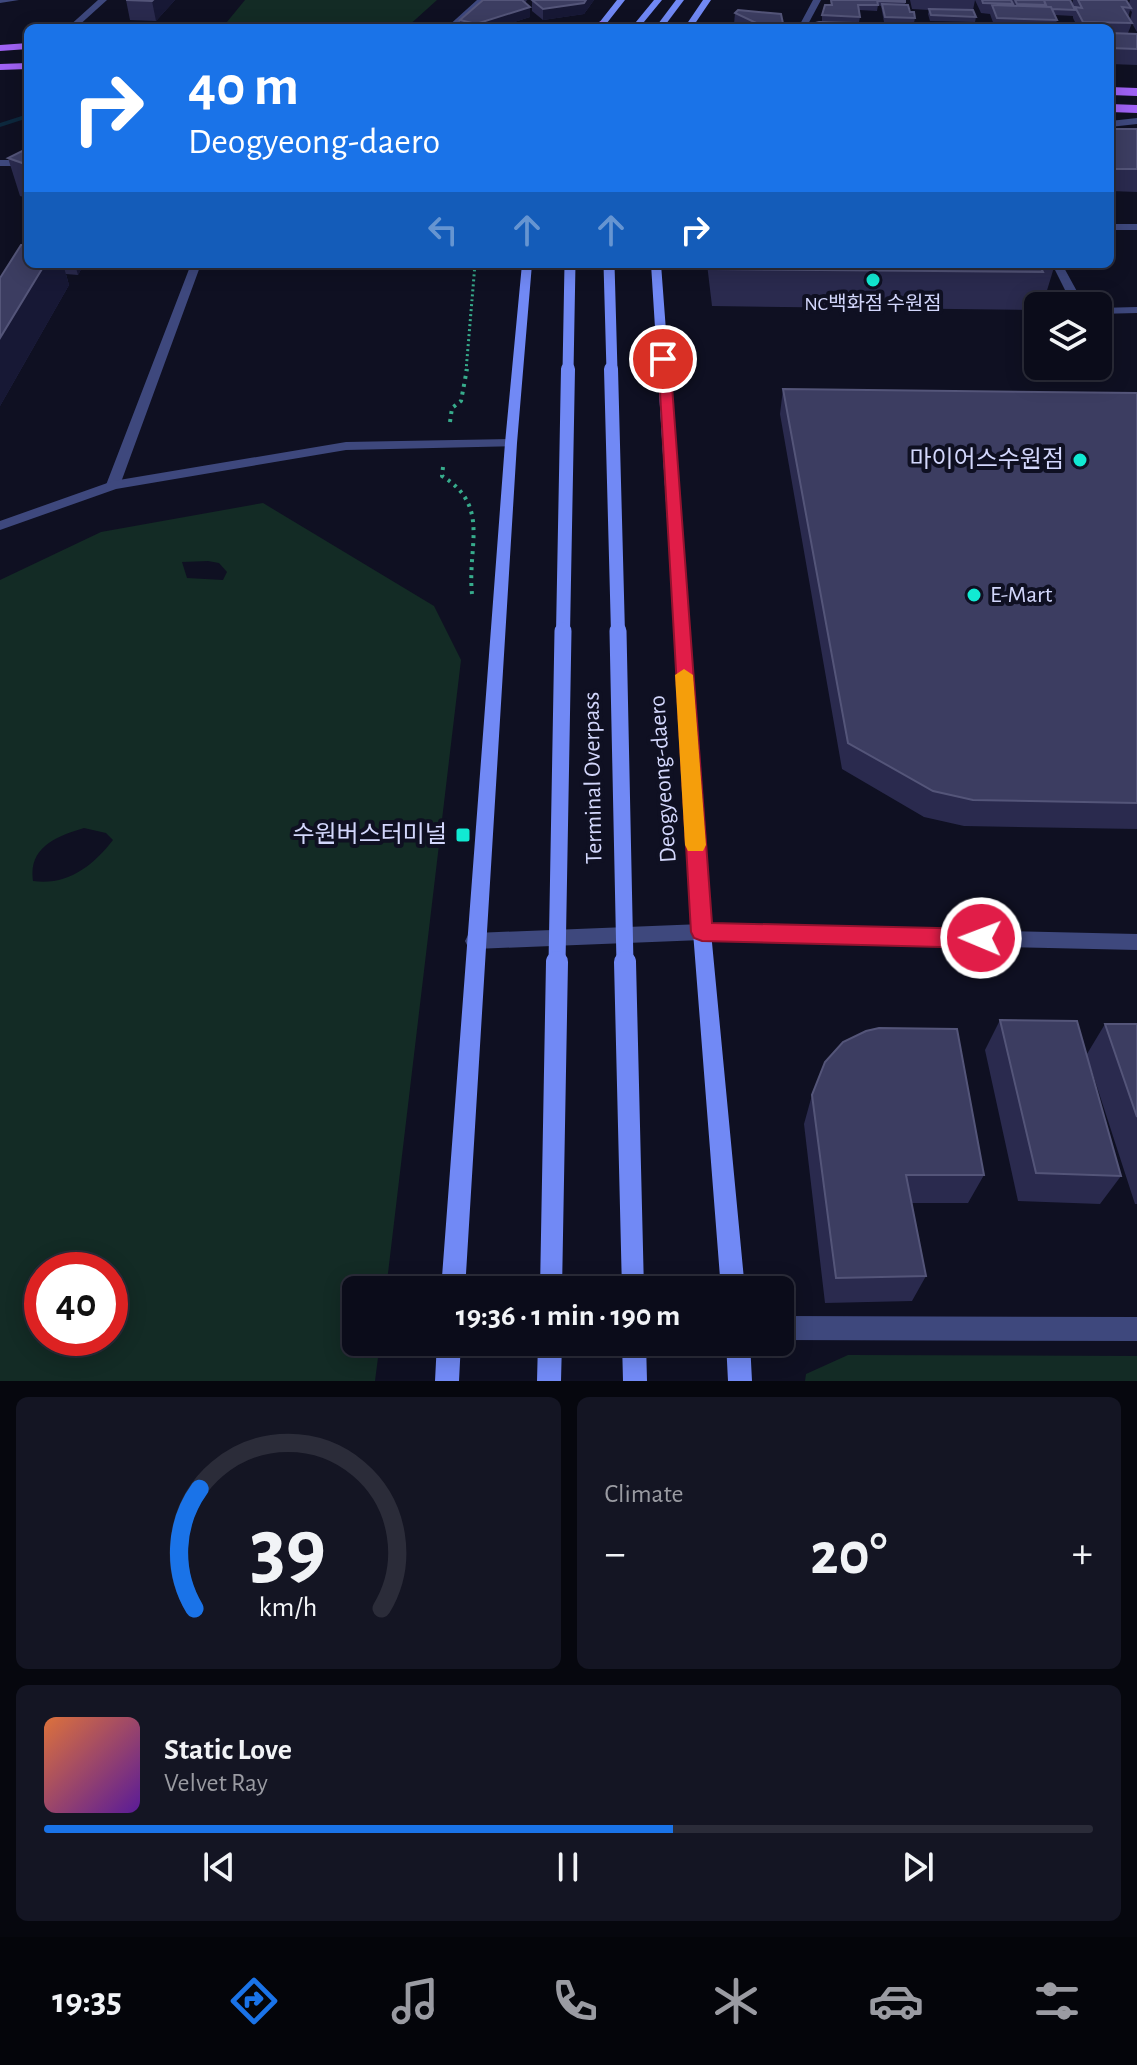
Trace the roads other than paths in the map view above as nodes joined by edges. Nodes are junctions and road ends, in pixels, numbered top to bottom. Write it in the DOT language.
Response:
graph roads {
  1 [pos="15,0"];
  2 [pos="103,0"];
  3 [pos="482,0"];
  4 [pos="621,0"];
  5 [pos="658,0"];
  6 [pos="680,0"];
  7 [pos="707,0"];
  8 [pos="817,0"];
  9 [pos="0,1"];
  10 [pos="76,24"];
  11 [pos="455,24"];
  12 [pos="600,24"];
  13 [pos="638,24"];
  14 [pos="662,24"];
  15 [pos="691,24"];
  16 [pos="804,24"];
  17 [pos="24,46"];
  18 [pos="0,48"];
  19 [pos="24,66"];
  20 [pos="0,67"];
  21 [pos="1114,91"];
  22 [pos="1137,92"];
  23 [pos="1114,108"];
  24 [pos="1137,109"];
  25 [pos="1114,115"];
  26 [pos="1137,118"];
  27 [pos="1114,123"];
  28 [pos="0,163"];
  29 [pos="24,163"];
  30 [pos="1114,227"];
  31 [pos="1137,227"];
  32 [pos="194,268"];
  33 [pos="527,268"];
  34 [pos="570,268"];
  35 [pos="609,268"];
  36 [pos="656,268"];
  37 [pos="1059,268"];
  38 [pos="1072,292"];
  39 [pos="1137,310"];
  40 [pos="1112,311"];
  41 [pos="511,443"];
  42 [pos="113,485"];
  43 [pos="0,526"];
  44 [pos="702,932"];
  45 [pos="475,941"];
  46 [pos="1137,942"];
  47 [pos="454,1276"];
  48 [pos="551,1276"];
  49 [pos="633,1276"];
  50 [pos="732,1276"];
  51 [pos="794,1328"];
  52 [pos="1137,1329"];
  53 [pos="448,1356"];
  54 [pos="550,1356"];
  55 [pos="634,1356"];
  56 [pos="739,1356"];
  57 [pos="447,1381"];
  58 [pos="549,1381"];
  59 [pos="635,1381"];
  60 [pos="740,1381"];
  1 -- 9 [label="street"];
  2 -- 10 [label="street"];
  3 -- 11 [label="street"];
  4 -- 12 [label="main road"];
  5 -- 13 [label="main road"];
  6 -- 14 [label="main road"];
  7 -- 15 [label="main road"];
  8 -- 16 [label="street"];
  17 -- 18 [label="main road"];
  19 -- 20 [label="main road"];
  21 -- 22 [label="main road"];
  23 -- 24 [label="main road"];
  25 -- 26 [label="street"];
  26 -- 27 [label="street"];
  28 -- 29 [label="street"];
  30 -- 31 [label="street"];
  32 -- 42 [label="street"];
  33 -- 41 [label="main road"];
  34 -- 48 [label="main road, Terminal Overpass, bridge"];
  35 -- 49 [label="main road, Terminal Overpass, bridge"];
  36 -- 44 [label="main road, Deogyeong-daero"];
  37 -- 38 [label="street"];
  39 -- 40 [label="street"];
  41 -- 42 [label="street"];
  41 -- 45 [label="main road"];
  42 -- 43 [label="street"];
  44 -- 45 [label="street"];
  44 -- 46 [label="street"];
  44 -- 50 [label="main road, Deogyeong-daero"];
  45 -- 47 [label="main road"];
  51 -- 52 [label="street"];
  53 -- 57 [label="main road"];
  54 -- 58 [label="main road"];
  55 -- 59 [label="main road"];
  56 -- 60 [label="main road"];
}
